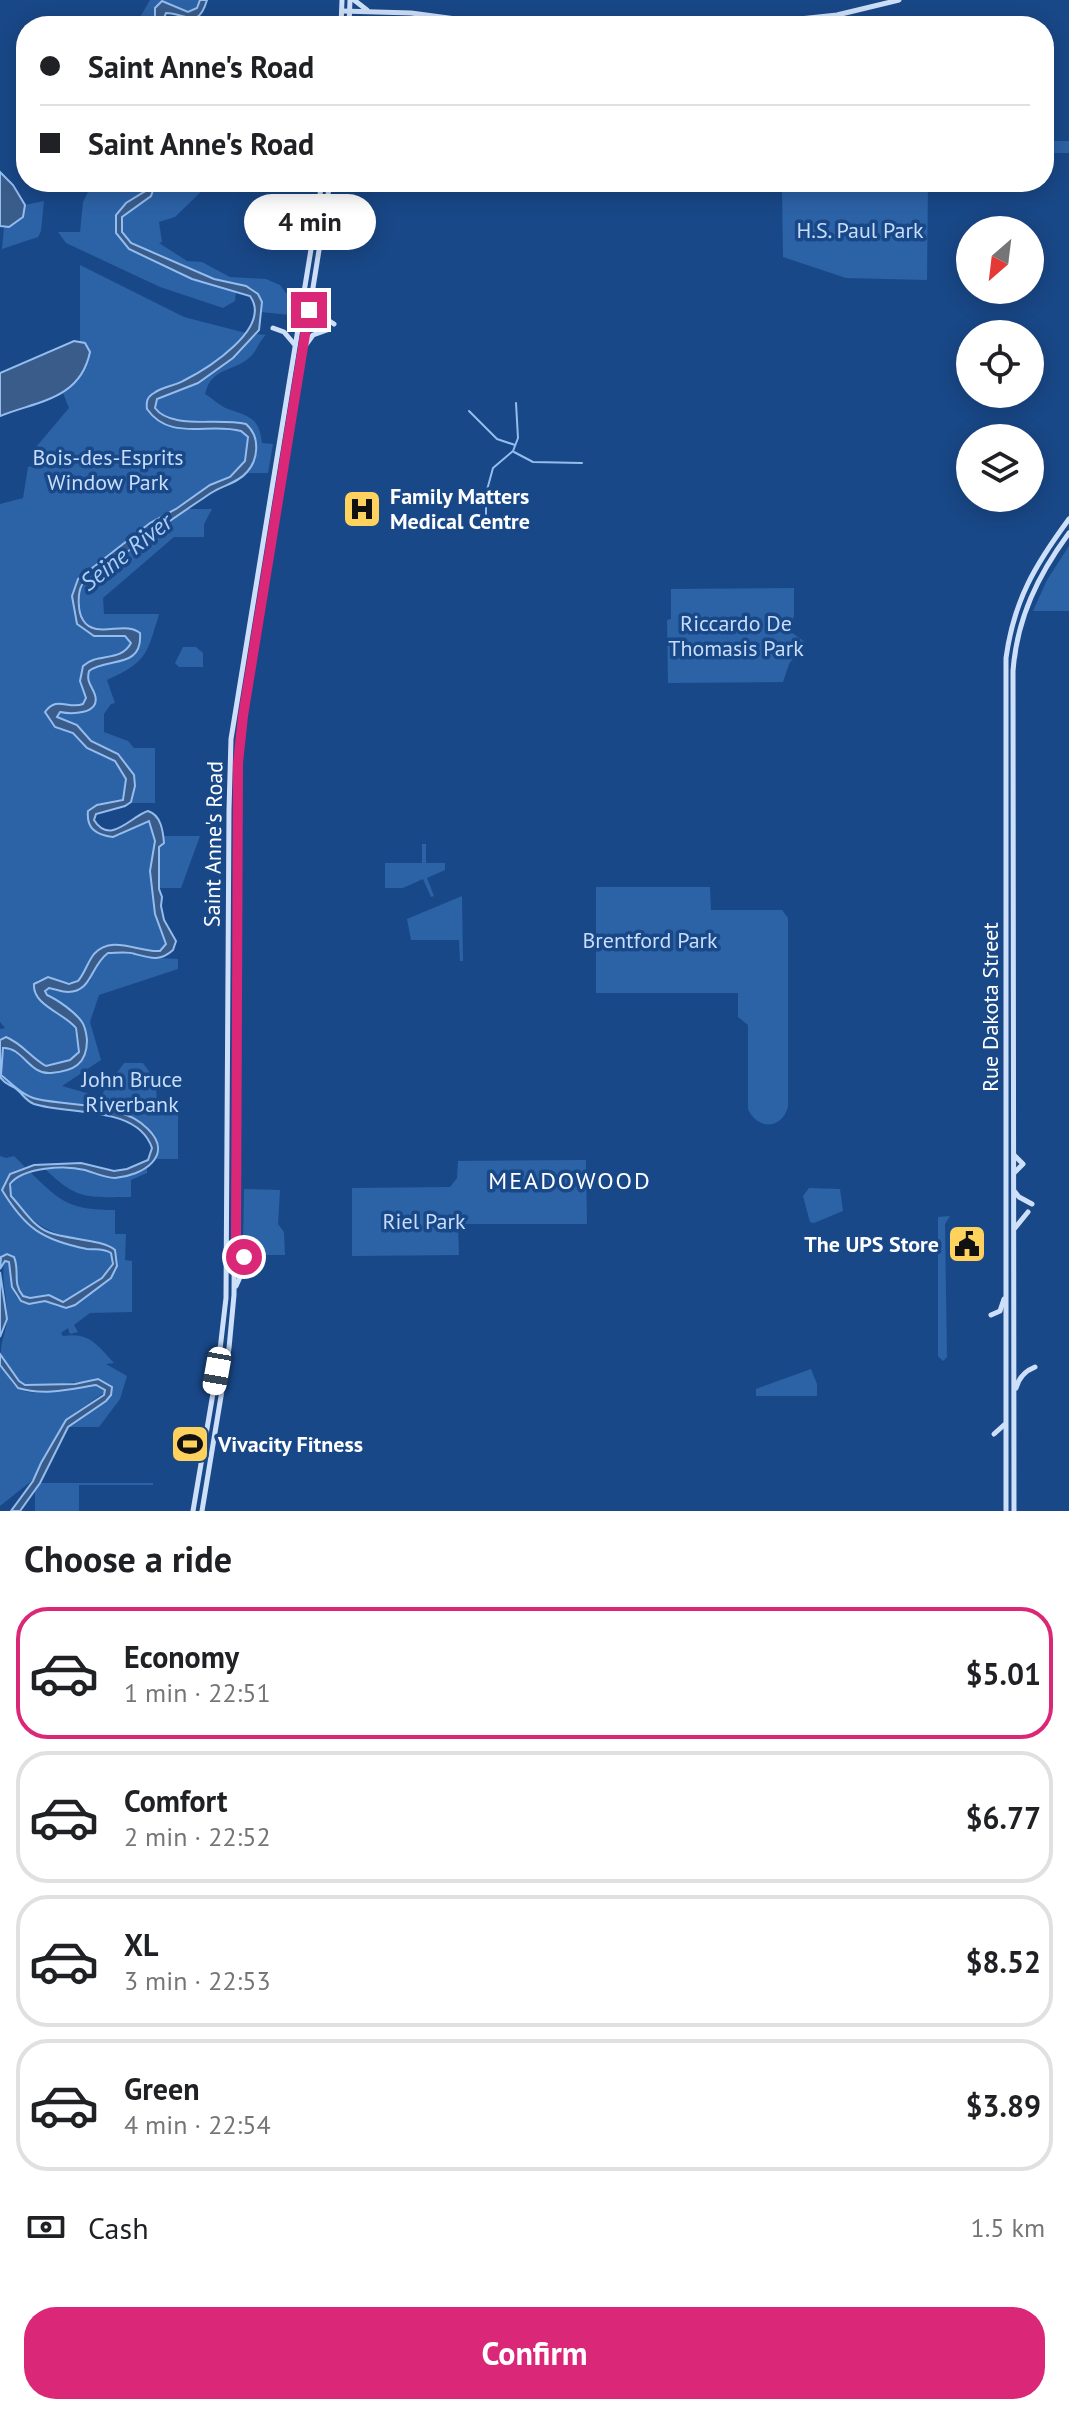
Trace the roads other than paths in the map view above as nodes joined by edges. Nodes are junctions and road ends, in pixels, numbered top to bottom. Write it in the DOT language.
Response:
graph roads {
  1 [pos="342,0"];
  2 [pos="352,0"];
  3 [pos="899,0"];
  4 [pos="342,11"];
  5 [pos="350,12"];
  6 [pos="372,12"];
  7 [pos="342,16"];
  8 [pos="350,16"];
  9 [pos="433,16"];
  10 [pos="822,16"];
  11 [pos="320,192"];
  12 [pos="328,192"];
  13 [pos="312,291"];
  14 [pos="334,324"];
  15 [pos="273,328"];
  16 [pos="327,330"];
  17 [pos="295,345"];
  18 [pos="303,350"];
  19 [pos="1069,519"];
  20 [pos="1069,533"];
  21 [pos="241,679"];
  22 [pos="248,685"];
  23 [pos="228,1080"];
  24 [pos="236,1080"];
  25 [pos="1014,1191"];
  26 [pos="1032,1204"];
  27 [pos="1028,1212"];
  28 [pos="1014,1229"];
  29 [pos="236,1237"];
  30 [pos="1006,1290"];
  31 [pos="234,1295"];
  32 [pos="1006,1325"];
  33 [pos="1035,1367"];
  34 [pos="217,1371"];
  35 [pos="225,1372"];
  36 [pos="1014,1392"];
  37 [pos="1006,1420"];
  38 [pos="994,1434"];
  39 [pos="193,1511"];
  40 [pos="202,1511"];
  41 [pos="1006,1511"];
  42 [pos="1014,1511"];
  1 -- 4 [label="main road"];
  2 -- 5 [label="main road"];
  2 -- 6 [label="main road"];
  3 -- 10 [label="main road"];
  4 -- 5 [label="main road"];
  4 -- 7 [label="main road"];
  5 -- 6 [label="main road"];
  5 -- 8 [label="main road"];
  6 -- 9 [label="main road"];
  11 -- 17 [label="main road, Saint Anne's Road"];
  12 -- 13 [label="main road, Saint Anne's Road"];
  13 -- 14 [label="main road"];
  13 -- 18 [label="main road, Saint Anne's Road"];
  15 -- 17 [label="main road"];
  16 -- 18 [label="main road"];
  17 -- 21 [label="main road, Saint Anne's Road"];
  18 -- 22 [label="main road, Saint Anne's Road"];
  19 -- 30 [label="main road, Rue Dakota Street"];
  20 -- 25 [label="main road, Rue Dakota Street"];
  21 -- 22 [label="main road"];
  21 -- 23 [label="main road, Saint Anne's Road"];
  22 -- 24 [label="main road, Saint Anne's Road"];
  23 -- 24 [label="main road"];
  23 -- 34 [label="main road, Saint Anne's Road"];
  24 -- 29 [label="main road, Saint Anne's Road"];
  25 -- 26 [label="main road"];
  25 -- 28 [label="main road"];
  27 -- 28 [label="main road"];
  28 -- 36 [label="main road"];
  29 -- 31 [label="main road, Saint Anne's Road"];
  29 -- 31 [label="main road"];
  30 -- 32 [label="main road, Rue Dakota Street"];
  30 -- 32 [label="main road"];
  31 -- 35 [label="main road, Saint Anne's Road"];
  32 -- 37 [label="main road, Rue Dakota Street"];
  33 -- 36 [label="main road"];
  34 -- 35 [label="main road"];
  34 -- 39 [label="main road, Saint Anne's Road"];
  35 -- 40 [label="main road, Saint Anne's Road"];
  36 -- 42 [label="main road"];
  37 -- 38 [label="main road"];
  37 -- 41 [label="main road, Rue Dakota Street"];
}
